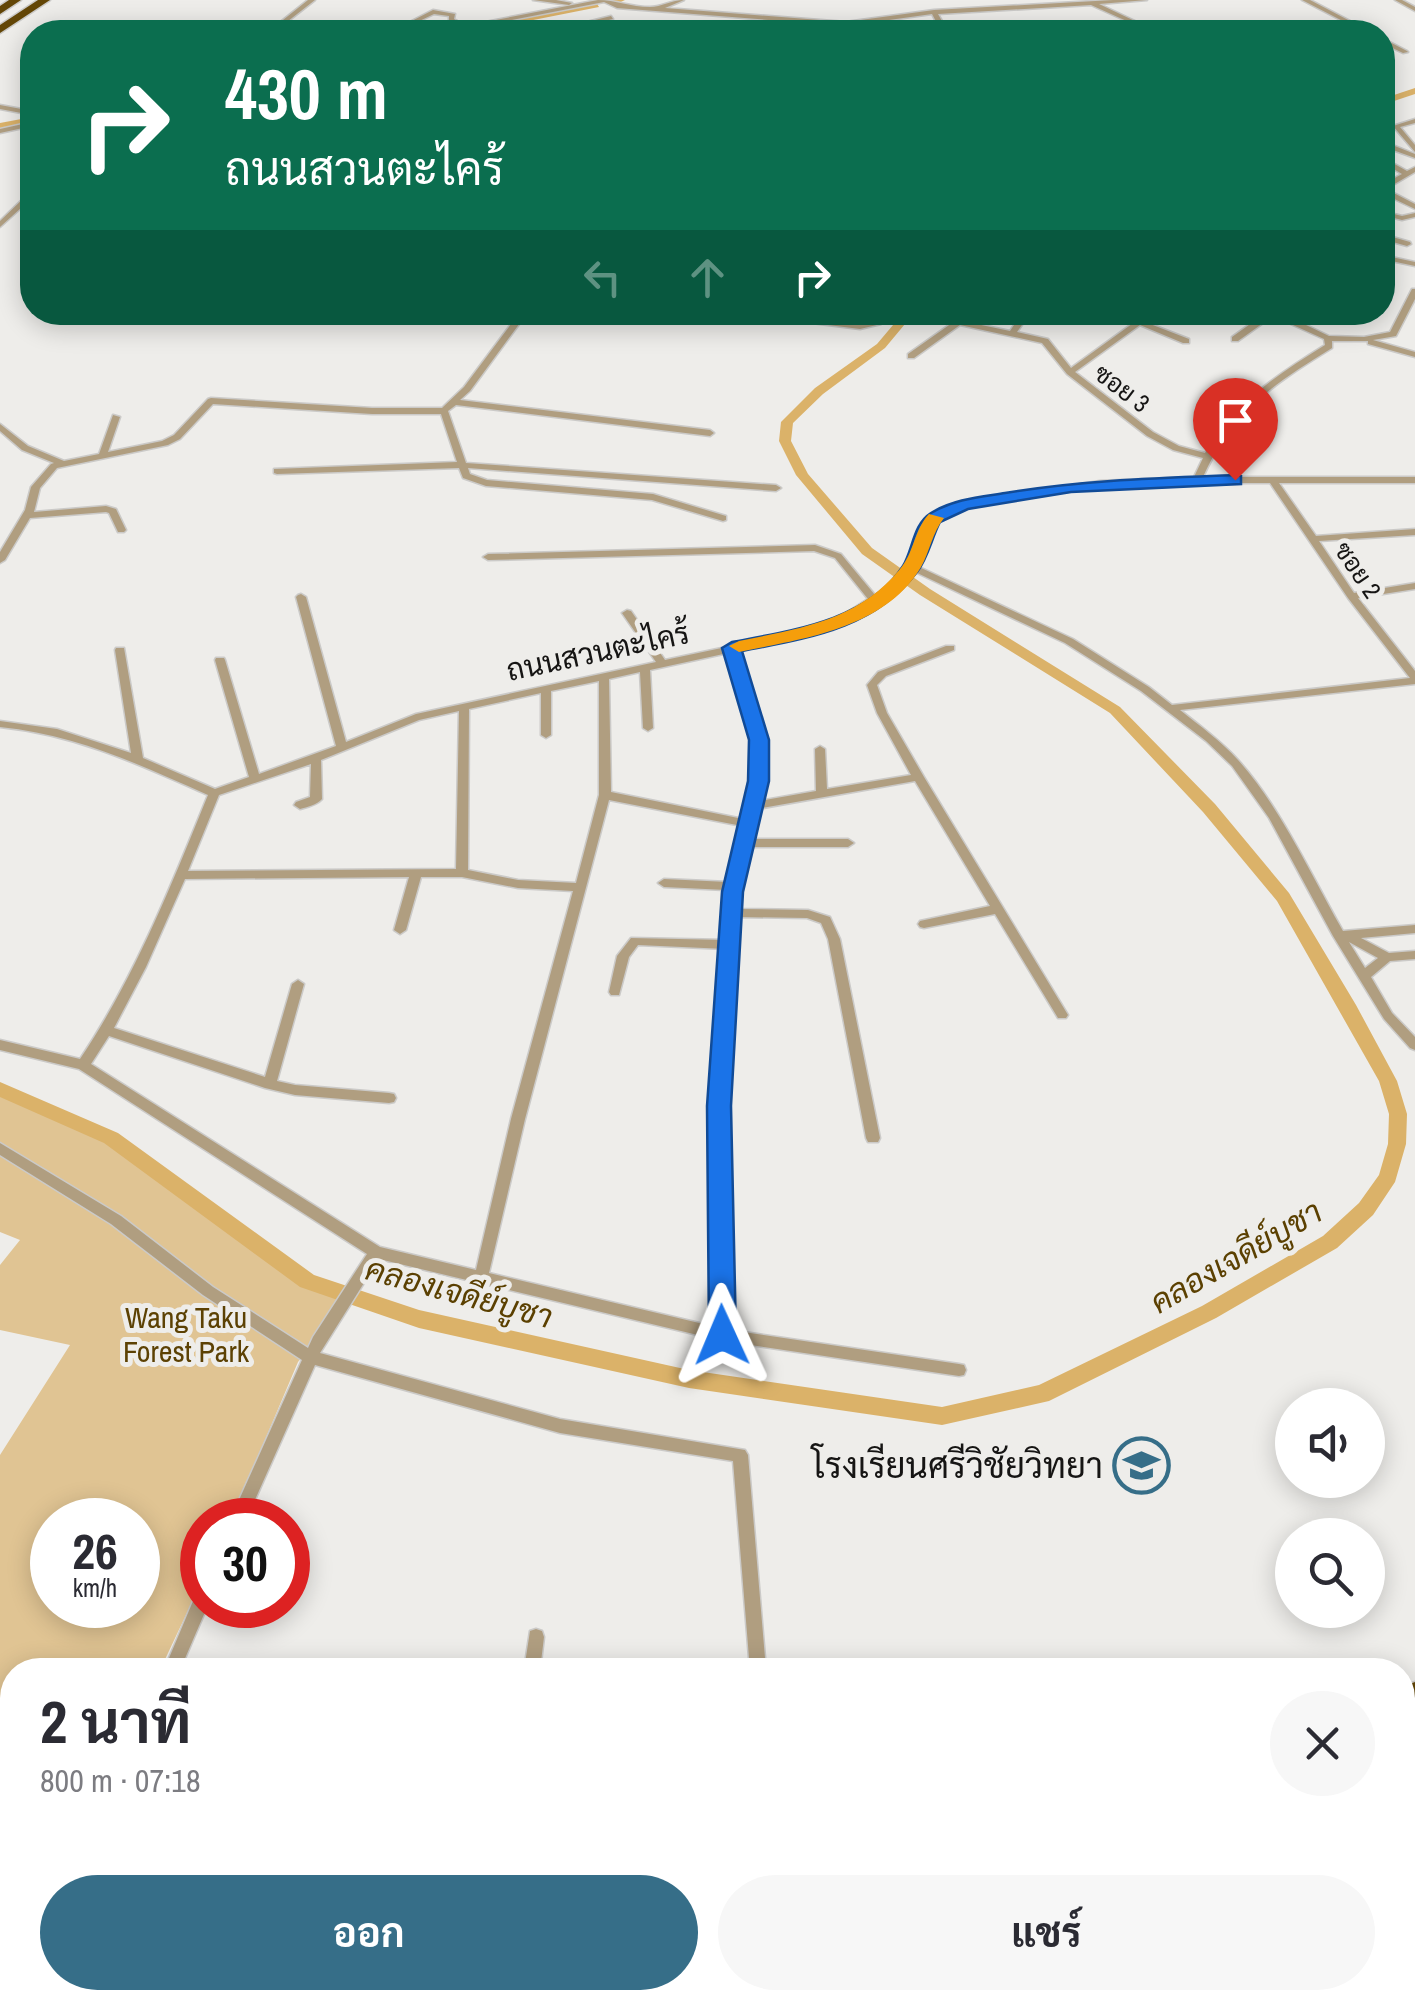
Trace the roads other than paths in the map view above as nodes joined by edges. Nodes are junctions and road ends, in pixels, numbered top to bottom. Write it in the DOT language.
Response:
graph roads {
  1 [pos="16,0"];
  2 [pos="45,0"];
  3 [pos="312,0"];
  4 [pos="536,0"];
  5 [pos="636,0"];
  6 [pos="681,0"];
  7 [pos="1144,0"];
  8 [pos="1305,0"];
  9 [pos="1398,0"];
  10 [pos="608,3"];
  11 [pos="1020,3"];
  12 [pos="1088,3"];
  13 [pos="976,4"];
  14 [pos="1047,4"];
  15 [pos="582,5"];
  16 [pos="1415,9"];
  17 [pos="0,10"];
  18 [pos="656,10"];
  19 [pos="934,12"];
  20 [pos="1047,16"];
  21 [pos="611,18"];
  22 [pos="286,20"];
  23 [pos="414,20"];
  24 [pos="451,20"];
  25 [pos="505,20"];
  26 [pos="533,20"];
  27 [pos="602,20"];
  28 [pos="756,20"];
  29 [pos="885,20"];
  30 [pos="939,20"];
  31 [pos="1127,20"];
  32 [pos="1344,20"];
  33 [pos="0,30"];
  34 [pos="1400,36"];
  35 [pos="1395,37"];
  36 [pos="1395,46"];
  37 [pos="1405,52"];
  38 [pos="1415,121"];
  39 [pos="1414,153"];
  40 [pos="20,206"];
  41 [pos="0,225"];
  42 [pos="1395,240"];
  43 [pos="1406,244"];
  44 [pos="1415,291"];
  45 [pos="1400,324"];
  46 [pos="514,325"];
  47 [pos="955,325"];
  48 [pos="975,325"];
  49 [pos="1018,325"];
  50 [pos="1135,325"];
  51 [pos="1149,325"];
  52 [pos="1254,325"];
  53 [pos="1298,325"];
  54 [pos="1415,326"];
  55 [pos="1012,332"];
  56 [pos="1328,338"];
  57 [pos="1235,339"];
  58 [pos="1364,339"];
  59 [pos="1186,341"];
  60 [pos="1415,355"];
  61 [pos="911,356"];
  62 [pos="1070,372"];
  63 [pos="455,402"];
  64 [pos="444,410"];
  65 [pos="116,417"];
  66 [pos="1,422"];
  67 [pos="710,433"];
  68 [pos="103,453"];
  69 [pos="1206,456"];
  70 [pos="62,463"];
  71 [pos="459,465"];
  72 [pos="277,471"];
  73 [pos="576,472"];
  74 [pos="1197,480"];
  75 [pos="1273,480"];
  76 [pos="1415,480"];
  77 [pos="776,488"];
  78 [pos="566,490"];
  79 [pos="27,515"];
  80 [pos="723,518"];
  81 [pos="121,530"];
  82 [pos="1415,532"];
  83 [pos="1314,539"];
  84 [pos="488,557"];
  85 [pos="0,560"];
  86 [pos="909,570"];
  87 [pos="1415,586"];
  88 [pos="1351,596"];
  89 [pos="301,597"];
  90 [pos="874,601"];
  91 [pos="627,613"];
  92 [pos="732,648"];
  93 [pos="950,648"];
  94 [pos="120,650"];
  95 [pos="220,660"];
  96 [pos="662,664"];
  97 [pos="645,668"];
  98 [pos="604,678"];
  99 [pos="1415,680"];
  100 [pos="546,690"];
  101 [pos="464,706"];
  102 [pos="1172,708"];
  103 [pos="0,724"];
  104 [pos="648,728"];
  105 [pos="546,735"];
  106 [pos="342,746"];
  107 [pos="820,749"];
  108 [pos="316,758"];
  109 [pos="138,760"];
  110 [pos="918,777"];
  111 [pos="256,778"];
  112 [pos="214,792"];
  113 [pos="605,794"];
  114 [pos="822,794"];
  115 [pos="300,805"];
  116 [pos="754,806"];
  117 [pos="749,824"];
  118 [pos="742,843"];
  119 [pos="848,843"];
  120 [pos="416,873"];
  121 [pos="462,873"];
  122 [pos="181,875"];
  123 [pos="664,882"];
  124 [pos="733,886"];
  125 [pos="580,888"];
  126 [pos="998,909"];
  127 [pos="732,913"];
  128 [pos="924,924"];
  129 [pos="1415,929"];
  130 [pos="400,930"];
  131 [pos="1343,936"];
  132 [pos="732,945"];
  133 [pos="1415,955"];
  134 [pos="1387,957"];
  135 [pos="1364,976"];
  136 [pos="298,984"];
  137 [pos="614,992"];
  138 [pos="1062,1015"];
  139 [pos="108,1031"];
  140 [pos="0,1045"];
  141 [pos="1415,1045"];
  142 [pos="84,1065"];
  143 [pos="270,1084"];
  144 [pos="389,1098"];
  145 [pos="874,1138"];
  146 [pos="0,1148"];
  147 [pos="376,1252"];
  148 [pos="482,1280"];
  149 [pos="722,1335"];
  150 [pos="310,1357"];
  151 [pos="959,1370"];
  152 [pos="248,1498"];
  153 [pos="190,1628"];
  154 [pos="536,1636"];
  155 [pos="177,1658"];
  156 [pos="533,1658"];
  157 [pos="757,1658"];
  1 -- 17 [label="highway"];
  2 -- 33 [label="highway"];
  3 -- 22 [label="street"];
  4 -- 15 [label="street"];
  5 -- 10 [label="street"];
  6 -- 18 [label="street"];
  7 -- 12 [label="street"];
  8 -- 32 [label="street"];
  9 -- 16 [label="street"];
  10 -- 15 [label="street"];
  10 -- 18 [label="street"];
  10 -- 21 [label="street"];
  10 -- 26 [label="street"];
  11 -- 13 [label="street"];
  11 -- 14 [label="street"];
  12 -- 14 [label="street"];
  12 -- 31 [label="street"];
  13 -- 19 [label="street"];
  14 -- 20 [label="street"];
  15 -- 25 [label="street"];
  18 -- 28 [label="street"];
  19 -- 29 [label="street"];
  19 -- 30 [label="street"];
  21 -- 27 [label="street"];
  23 -- 24 [label="street"];
  34 -- 35 [label="street"];
  36 -- 37 [label="street"];
  38 -- 39 [label="street"];
  40 -- 41 [label="street"];
  42 -- 43 [label="street"];
  44 -- 45 [label="street"];
  45 -- 54 [label="street"];
  45 -- 58 [label="street"];
  46 -- 63 [label="street"];
  47 -- 61 [label="street"];
  48 -- 55 [label="street, ซอย 3"];
  49 -- 55 [label="street"];
  50 -- 62 [label="street, ซอย 3"];
  51 -- 59 [label="street"];
  52 -- 57 [label="street"];
  53 -- 56 [label="street"];
  55 -- 62 [label="street, ซอย 3"];
  56 -- 58 [label="street"];
  56 -- 69 [label="street"];
  58 -- 60 [label="street"];
  62 -- 69 [label="street, ซอย 3"];
  63 -- 64 [label="street"];
  63 -- 67 [label="street"];
  64 -- 68 [label="street"];
  64 -- 71 [label="street"];
  65 -- 68 [label="street"];
  66 -- 70 [label="street"];
  68 -- 70 [label="street"];
  69 -- 74 [label="street"];
  70 -- 79 [label="street"];
  71 -- 72 [label="street"];
  71 -- 73 [label="street"];
  71 -- 78 [label="street"];
  73 -- 77 [label="street"];
  73 -- 78 [label="street"];
  74 -- 75 [label="street, ถนนสวนตะไคร้"];
  74 -- 86 [label="street, ถนนสวนตะไคร้"];
  75 -- 76 [label="street, ถนนสวนตะไคร้"];
  75 -- 83 [label="street, ซอย 2"];
  78 -- 80 [label="street"];
  79 -- 81 [label="street"];
  79 -- 85 [label="street"];
  82 -- 83 [label="street"];
  83 -- 88 [label="street, ซอย 2"];
  84 -- 90 [label="street"];
  86 -- 90 [label="street, ถนนสวนตะไคร้"];
  86 -- 102 [label="street"];
  87 -- 88 [label="street"];
  88 -- 99 [label="street, ซอย 2"];
  89 -- 106 [label="street"];
  90 -- 92 [label="street, ถนนสวนตะไคร้"];
  91 -- 96 [label="street"];
  92 -- 96 [label="street, ถนนสวนตะไคร้"];
  92 -- 116 [label="street"];
  93 -- 110 [label="street"];
  94 -- 109 [label="street"];
  95 -- 111 [label="street"];
  96 -- 97 [label="street, ถนนสวนตะไคร้"];
  97 -- 98 [label="street, ถนนสวนตะไคร้"];
  97 -- 104 [label="street"];
  98 -- 100 [label="street, ถนนสวนตะไคร้"];
  98 -- 113 [label="street"];
  99 -- 102 [label="street"];
  100 -- 101 [label="street, ถนนสวนตะไคร้"];
  100 -- 105 [label="street"];
  101 -- 106 [label="street, ถนนสวนตะไคร้"];
  101 -- 121 [label="street"];
  102 -- 131 [label="street"];
  103 -- 109 [label="street"];
  106 -- 108 [label="street, ถนนสวนตะไคร้"];
  107 -- 114 [label="street"];
  108 -- 111 [label="street, ถนนสวนตะไคร้"];
  108 -- 115 [label="street"];
  109 -- 112 [label="street"];
  110 -- 114 [label="street"];
  110 -- 126 [label="street"];
  111 -- 112 [label="street, ถนนสวนตะไคร้"];
  112 -- 122 [label="street"];
  113 -- 117 [label="street"];
  113 -- 125 [label="street"];
  114 -- 116 [label="street"];
  116 -- 117 [label="street"];
  117 -- 118 [label="street"];
  118 -- 119 [label="street"];
  118 -- 124 [label="street"];
  120 -- 121 [label="street"];
  120 -- 122 [label="street"];
  120 -- 130 [label="street"];
  121 -- 125 [label="street"];
  122 -- 139 [label="street"];
  123 -- 124 [label="street"];
  124 -- 127 [label="street"];
  125 -- 148 [label="street"];
  126 -- 128 [label="street"];
  126 -- 138 [label="street"];
  127 -- 132 [label="street"];
  127 -- 145 [label="street"];
  129 -- 131 [label="street"];
  131 -- 134 [label="street"];
  131 -- 135 [label="street"];
  132 -- 137 [label="street"];
  132 -- 149 [label="street"];
  133 -- 134 [label="street"];
  134 -- 135 [label="street"];
  135 -- 141 [label="street"];
  136 -- 143 [label="street"];
  139 -- 142 [label="street"];
  139 -- 143 [label="street"];
  140 -- 142 [label="street"];
  142 -- 147 [label="street"];
  143 -- 144 [label="street"];
  146 -- 150 [label="street"];
  147 -- 148 [label="street"];
  147 -- 150 [label="street"];
  148 -- 149 [label="street"];
  149 -- 151 [label="street"];
  150 -- 152 [label="street"];
  150 -- 157 [label="street"];
  153 -- 155 [label="street"];
  154 -- 156 [label="street"];
}
